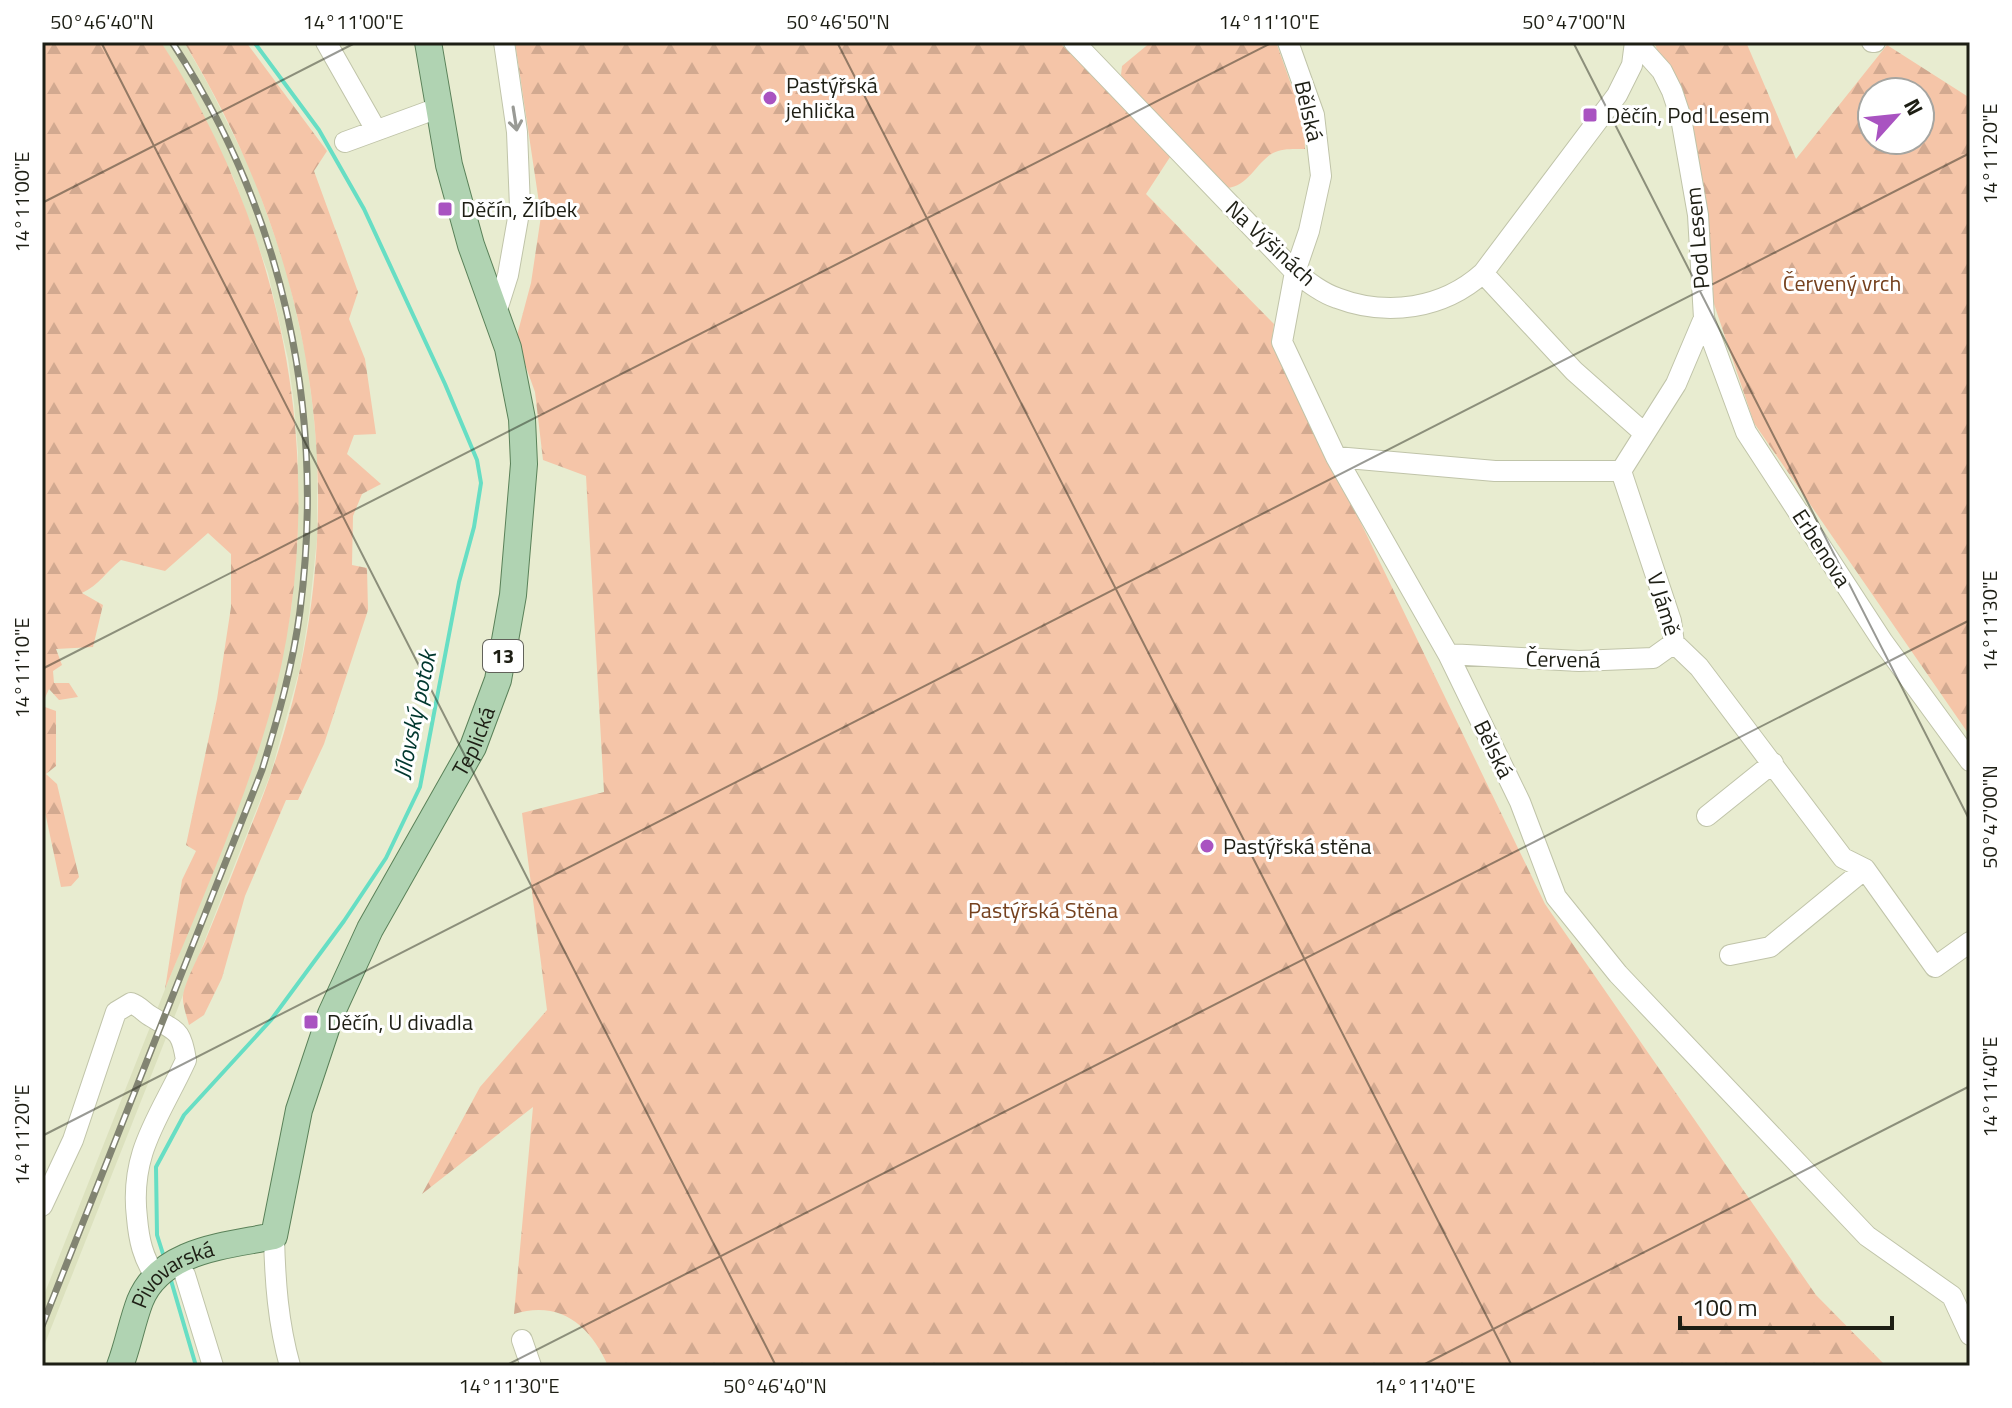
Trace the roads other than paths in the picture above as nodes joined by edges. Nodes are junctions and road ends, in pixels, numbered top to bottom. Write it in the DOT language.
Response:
graph roads {
  1 [pos="326,42"];
  2 [pos="428,42"];
  3 [pos="504,42"];
  4 [pos="1074,42"];
  5 [pos="1288,42"];
  6 [pos="1636,42"];
  7 [pos="438,108"];
  8 [pos="376,130"];
  9 [pos="345,142"];
  10 [pos="1295,272"];
  11 [pos="1483,273"];
  12 [pos="496,313"];
  13 [pos="1704,318"];
  14 [pos="1644,433"];
  15 [pos="1336,457"];
  16 [pos="1621,471"];
  17 [pos="1674,643"];
  18 [pos="1448,654"];
  19 [pos="1970,761"];
  20 [pos="1773,763"];
  21 [pos="1707,816"];
  22 [pos="1865,869"];
  23 [pos="1970,942"];
  24 [pos="1730,955"];
  25 [pos="42,1206"];
  26 [pos="274,1236"];
  27 [pos="170,1271"];
  28 [pos="1961,1294"];
  29 [pos="1970,1335"];
  30 [pos="522,1340"];
  31 [pos="120,1366"];
  32 [pos="213,1366"];
  33 [pos="290,1366"];
  34 [pos="531,1366"];
  1 -- 8 [label="street"];
  2 -- 7 [label="main road, Teplická / 13"];
  3 -- 12 [label="street, one-way"];
  4 -- 10 [label="street, Na Výšinách"];
  5 -- 10 [label="street, Bělská"];
  6 -- 11 [label="street, Na Výšinách"];
  6 -- 13 [label="street, Pod Lesem"];
  7 -- 8 [label="street"];
  7 -- 12 [label="main road, Teplická / 13"];
  8 -- 9 [label="street"];
  10 -- 11 [label="street, Na Výšinách"];
  10 -- 15 [label="street, Bělská"];
  11 -- 14 [label="street"];
  12 -- 26 [label="main road, Teplická / 13"];
  13 -- 14 [label="street, Pod Lesem"];
  13 -- 19 [label="street, Erbenova"];
  14 -- 16 [label="street"];
  15 -- 16 [label="street"];
  15 -- 18 [label="street, Bělská"];
  16 -- 17 [label="street, V Jámě"];
  17 -- 18 [label="street, Červená"];
  17 -- 20 [label="street, V Jámě"];
  18 -- 28 [label="street, Bělská"];
  20 -- 21 [label="street"];
  20 -- 22 [label="street, V Jámě"];
  22 -- 23 [label="street, V Jámě"];
  22 -- 24 [label="street"];
  25 -- 27 [label="street"];
  26 -- 27 [label="main road, Pivovarská"];
  26 -- 33 [label="street, Teplická"];
  27 -- 31 [label="main road, Pivovarská"];
  27 -- 32 [label="street"];
  28 -- 29 [label="street, Bělská"];
  30 -- 34 [label="street"];
}
